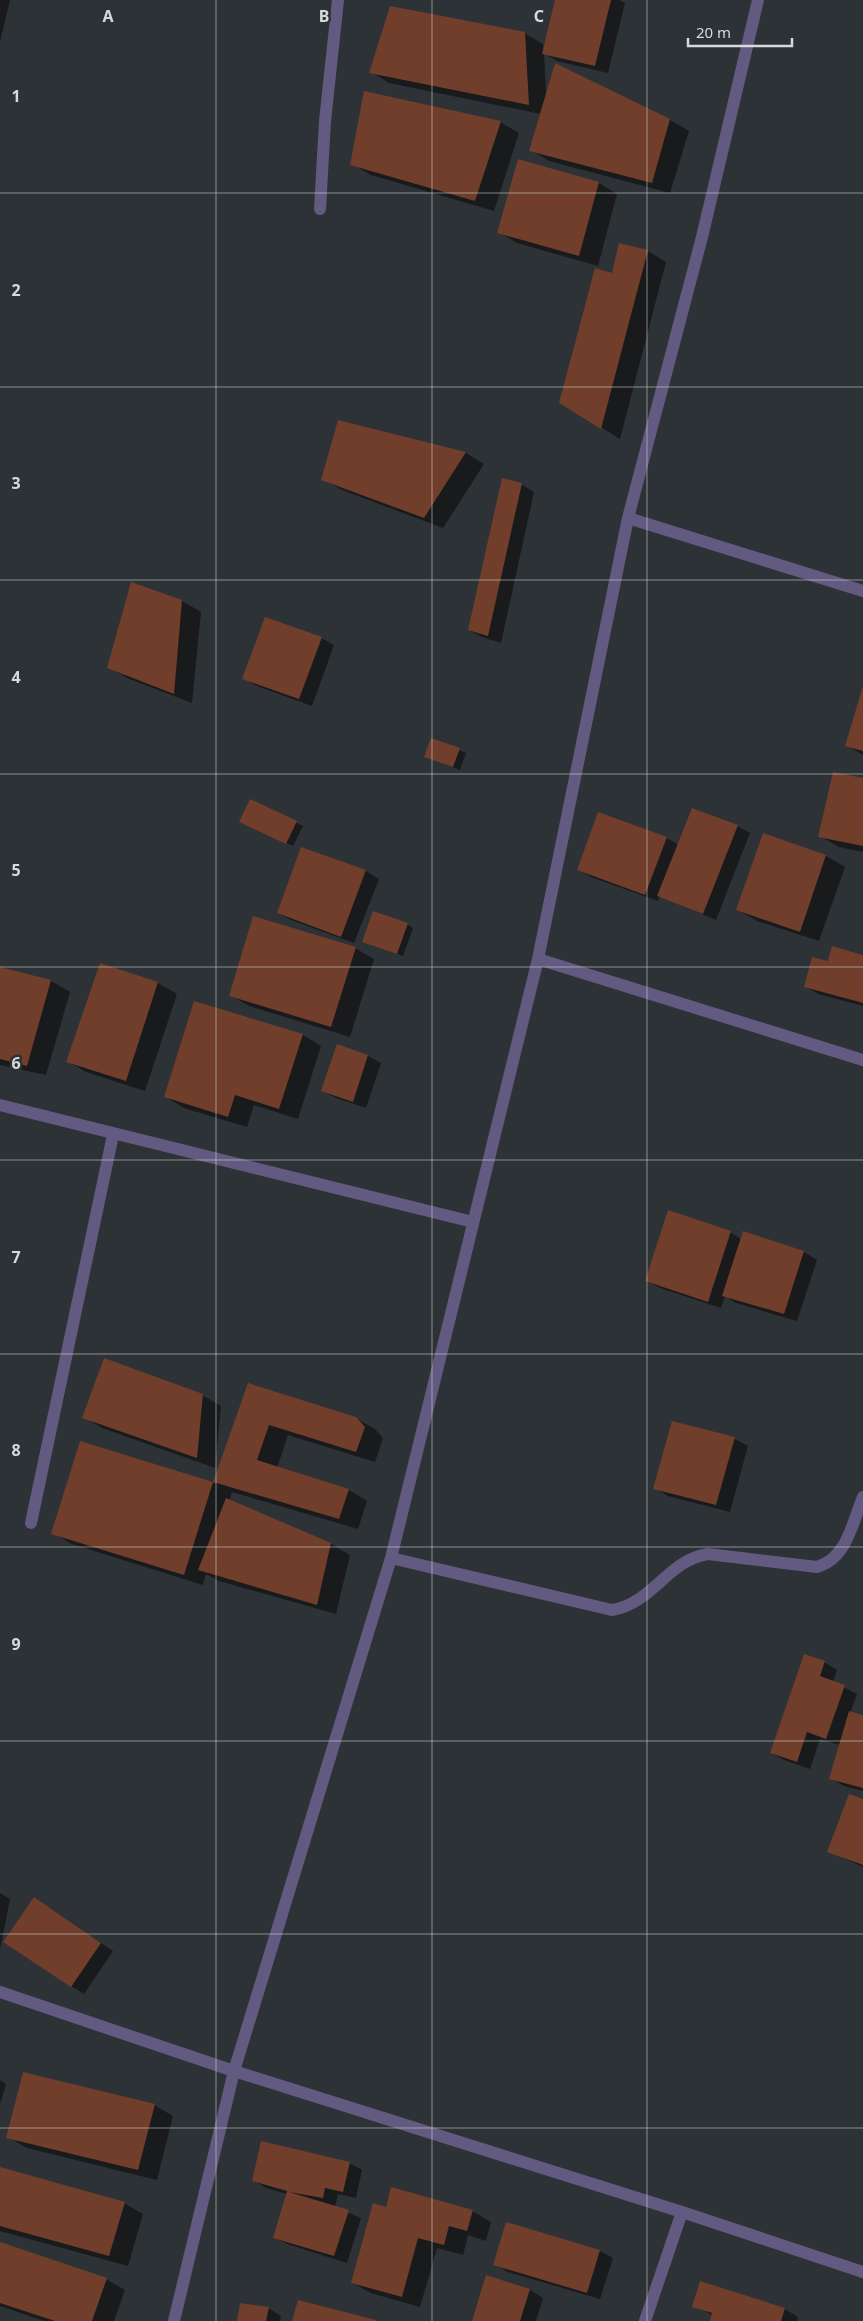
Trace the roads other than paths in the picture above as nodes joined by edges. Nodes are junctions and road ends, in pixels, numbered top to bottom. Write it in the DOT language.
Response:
graph roads {
  1 [pos="338,0"];
  2 [pos="758,0"];
  3 [pos="320,209"];
  4 [pos="628,518"];
  5 [pos="863,591"];
  6 [pos="538,960"];
  7 [pos="863,1060"];
  8 [pos="0,1105"];
  9 [pos="113,1134"];
  10 [pos="473,1222"];
  11 [pos="863,1497"];
  12 [pos="31,1523"];
  13 [pos="391,1558"];
  14 [pos="0,1992"];
  15 [pos="234,2071"];
  16 [pos="682,2212"];
  17 [pos="863,2272"];
  18 [pos="174,2321"];
  19 [pos="644,2321"];
  1 -- 3 [label="street"];
  2 -- 4 [label="street"];
  4 -- 5 [label="street"];
  4 -- 6 [label="street"];
  6 -- 7 [label="street"];
  6 -- 10 [label="street"];
  8 -- 9 [label="street"];
  9 -- 10 [label="street"];
  9 -- 12 [label="street"];
  10 -- 13 [label="street"];
  11 -- 13 [label="street"];
  13 -- 15 [label="street"];
  14 -- 15 [label="street"];
  15 -- 16 [label="street"];
  15 -- 18 [label="street"];
  16 -- 17 [label="street"];
  16 -- 19 [label="street"];
}
